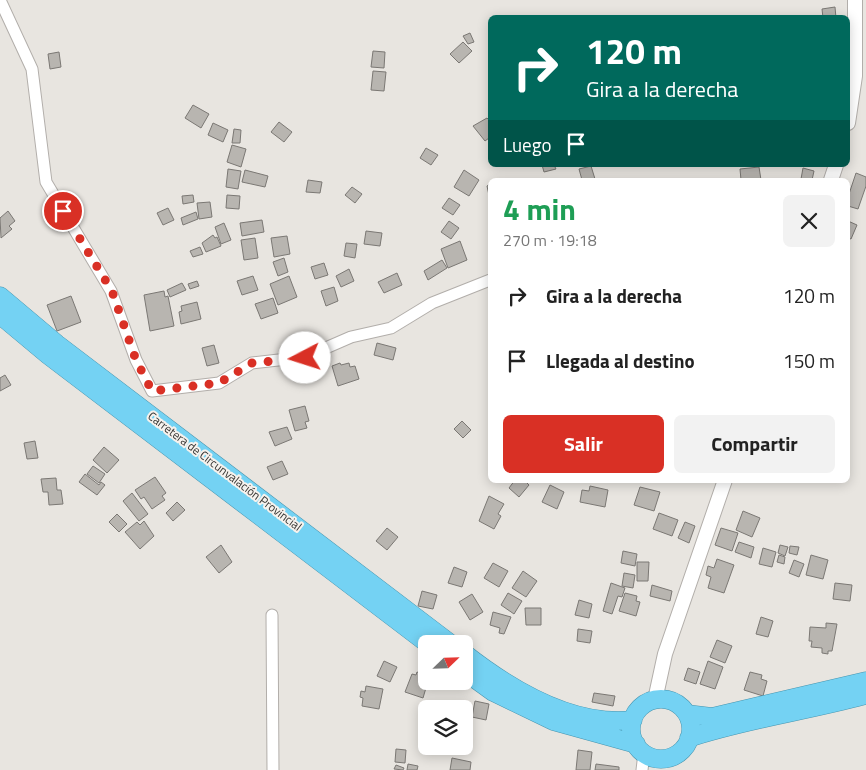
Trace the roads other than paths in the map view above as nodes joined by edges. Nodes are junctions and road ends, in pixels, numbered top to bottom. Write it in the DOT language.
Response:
graph roads {
  1 [pos="0,0"];
  2 [pos="855,0"];
  3 [pos="861,34"];
  4 [pos="850,110"];
  5 [pos="488,281"];
  6 [pos="0,296"];
  7 [pos="0,315"];
  8 [pos="724,483"];
  9 [pos="272,615"];
  10 [pos="439,635"];
  11 [pos="418,636"];
  12 [pos="473,660"];
  13 [pos="473,678"];
  14 [pos="866,681"];
  15 [pos="866,695"];
  16 [pos="655,700"];
  17 [pos="687,714"];
  18 [pos="633,720"];
  19 [pos="689,738"];
  20 [pos="640,756"];
  21 [pos="273,770"];
  1 -- 5 [label="street"];
  2 -- 3 [label="street"];
  3 -- 4 [label="street"];
  6 -- 10 [label="highway, Carretera de Circunvalación Provincial"];
  7 -- 11 [label="highway, Carretera de Circunvalación Provincial"];
  8 -- 16 [label="street"];
  9 -- 21 [label="street"];
  12 -- 18 [label="highway"];
  13 -- 20 [label="highway"];
  14 -- 17 [label="highway"];
  15 -- 19 [label="highway"];
  16 -- 17 [label="highway"];
  16 -- 18 [label="highway"];
  17 -- 19 [label="highway"];
  18 -- 20 [label="highway"];
  19 -- 20 [label="highway"];
}
